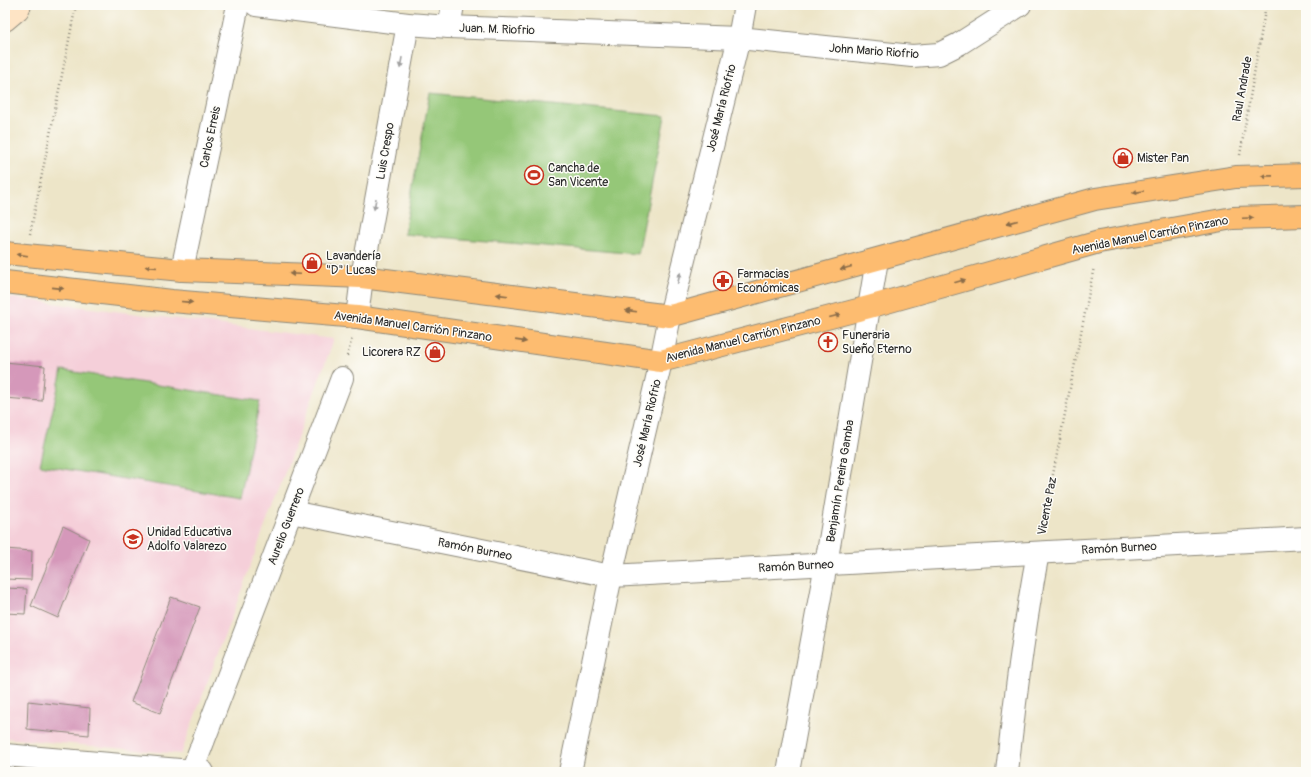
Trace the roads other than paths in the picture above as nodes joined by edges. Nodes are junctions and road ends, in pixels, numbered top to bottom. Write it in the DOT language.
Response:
graph roads {
  1 [pos="20,5"];
  2 [pos="238,5"];
  3 [pos="256,5"];
  4 [pos="453,5"];
  5 [pos="745,5"];
  6 [pos="1020,5"];
  7 [pos="5,20"];
  8 [pos="408,24"];
  9 [pos="450,27"];
  10 [pos="739,38"];
  11 [pos="1306,175"];
  12 [pos="1306,216"];
  13 [pos="16,254"];
  14 [pos="877,260"];
  15 [pos="182,270"];
  16 [pos="362,277"];
  17 [pos="5,282"];
  18 [pos="869,307"];
  19 [pos="670,316"];
  20 [pos="357,317"];
  21 [pos="661,361"];
  22 [pos="342,378"];
  23 [pos="291,512"];
  24 [pos="1306,538"];
  25 [pos="1038,553"];
  26 [pos="826,564"];
  27 [pos="610,576"];
  28 [pos="5,755"];
  29 [pos="198,772"];
  30 [pos="570,772"];
  31 [pos="788,772"];
  32 [pos="1007,772"];
  1 -- 7 [label="main road"];
  2 -- 15 [label="street, Carlos Erreis"];
  3 -- 8 [label="street, Juan. M. Riofrio"];
  4 -- 9 [label="street"];
  5 -- 10 [label="street, José María Riofrio"];
  6 -- 10 [label="street, John Mario Riofrio"];
  8 -- 9 [label="street, Juan. M. Riofrio"];
  8 -- 16 [label="street, Luis Crespo, one-way"];
  9 -- 10 [label="street, Juan. M. Riofrio"];
  19 -- 10 [label="street, José María Riofrio, one-way"];
  11 -- 14 [label="main road, one-way"];
  18 -- 12 [label="main road, Avenida Manuel Carrión Pinzano, one-way"];
  15 -- 13 [label="main road, one-way"];
  14 -- 18 [label="street, Benjamín Pereira Gamba"];
  14 -- 19 [label="main road, one-way"];
  16 -- 15 [label="main road, one-way"];
  19 -- 16 [label="main road, one-way"];
  16 -- 20 [label="street"];
  17 -- 20 [label="main road, Avenida Manuel Carrión Pinzano, one-way"];
  21 -- 18 [label="main road, Avenida Manuel Carrión Pinzano, one-way"];
  18 -- 26 [label="street, Benjamín Pereira Gamba"];
  19 -- 21 [label="street, José María Riofrio"];
  20 -- 21 [label="main road, Avenida Manuel Carrión Pinzano, one-way"];
  21 -- 27 [label="street, José María Riofrio"];
  22 -- 23 [label="street, Aurelio Guerrero"];
  23 -- 27 [label="street, Ramón Burneo"];
  23 -- 29 [label="street, Aurelio Guerrero"];
  24 -- 25 [label="street, Ramón Burneo"];
  25 -- 26 [label="street, Ramón Burneo"];
  25 -- 32 [label="street"];
  26 -- 27 [label="street, Ramón Burneo"];
  26 -- 31 [label="street, Benjamín Pereira Gamba"];
  27 -- 30 [label="street, José María Riofrio"];
  28 -- 29 [label="street"];
}
